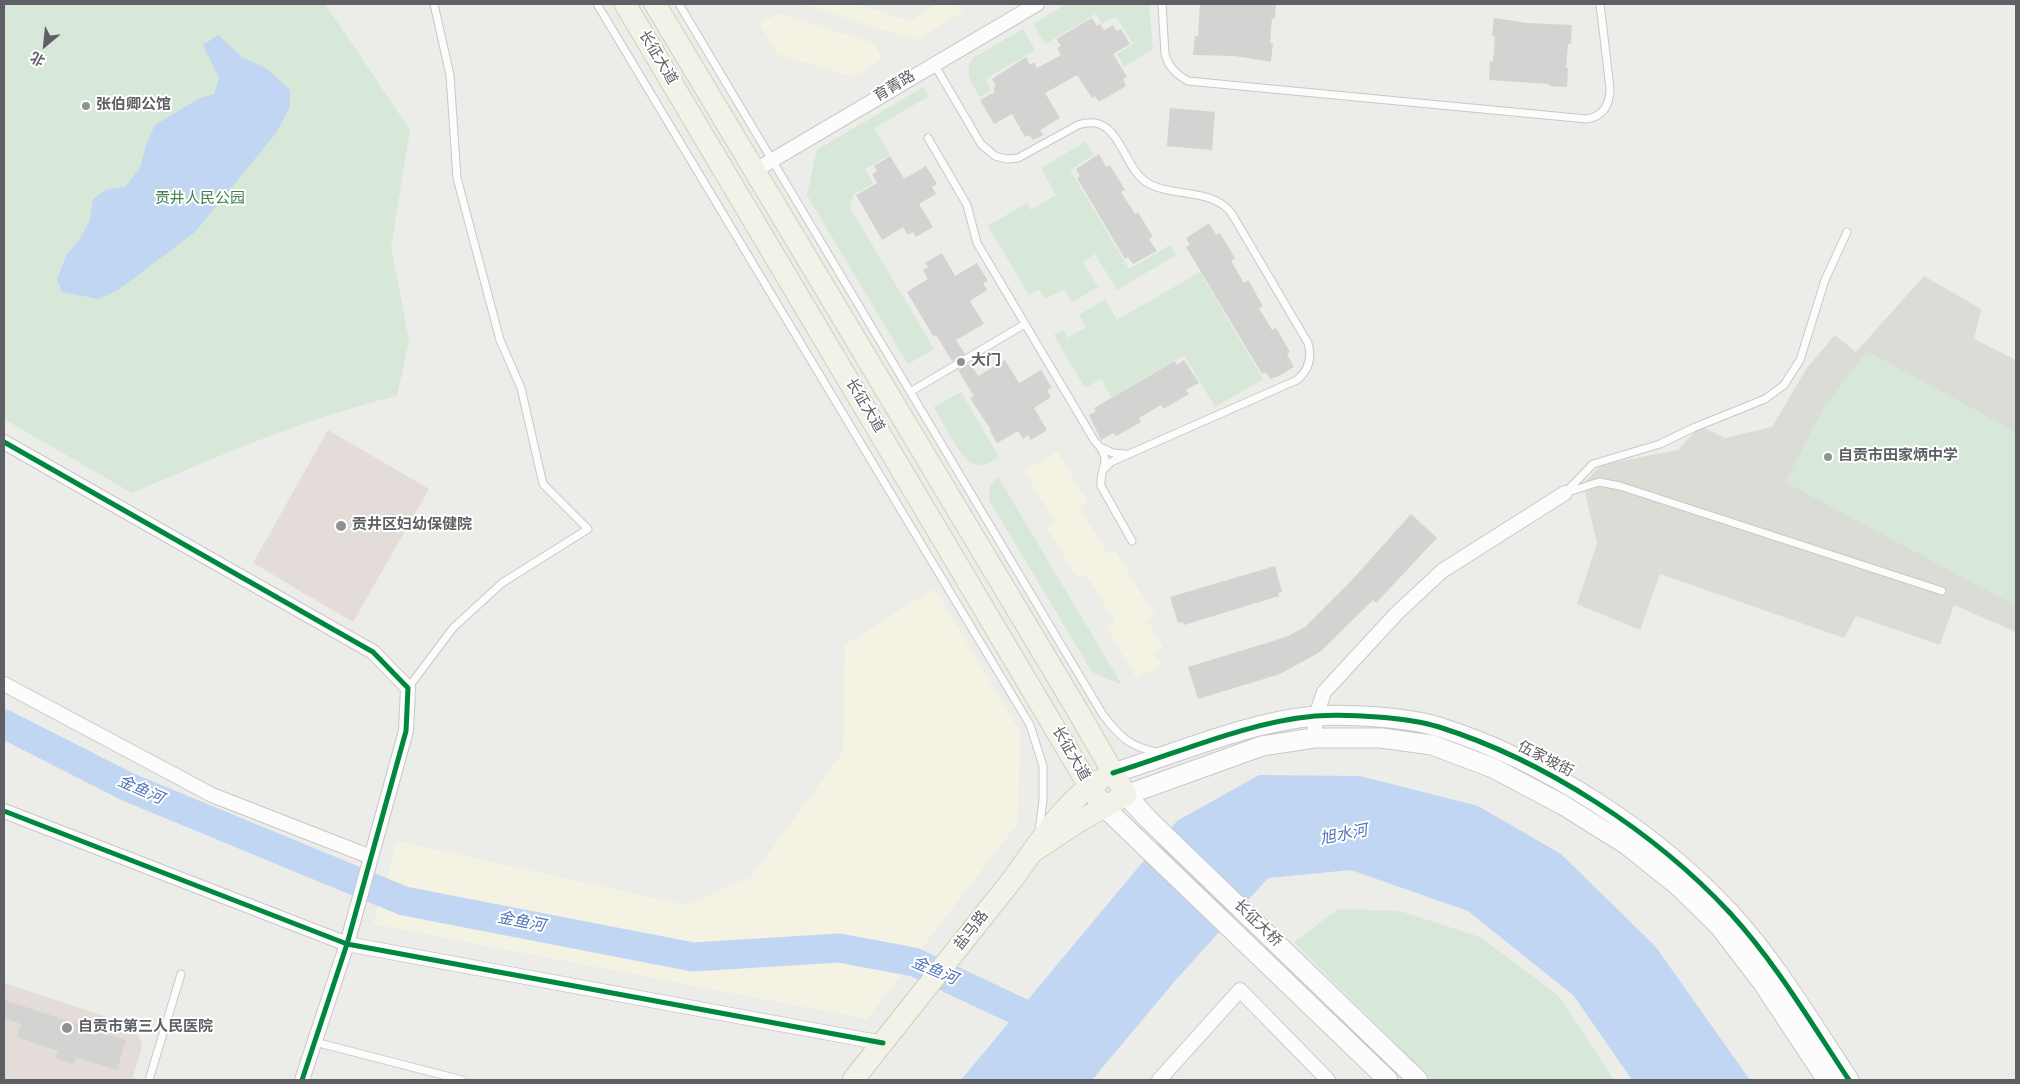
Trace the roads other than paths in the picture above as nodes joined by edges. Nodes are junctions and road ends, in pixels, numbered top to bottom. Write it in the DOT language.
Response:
graph roads {
  1 [pos="434,4"];
  2 [pos="597,4"];
  3 [pos="625,4"];
  4 [pos="655,4"];
  5 [pos="679,4"];
  6 [pos="1037,4"];
  7 [pos="1162,4"];
  8 [pos="1600,4"];
  9 [pos="934,64"];
  10 [pos="928,138"];
  11 [pos="763,166"];
  12 [pos="1847,232"];
  13 [pos="1025,324"];
  14 [pos="910,392"];
  15 [pos="4,442"];
  16 [pos="1100,446"];
  17 [pos="1132,453"];
  18 [pos="1104,469"];
  19 [pos="1565,493"];
  20 [pos="1132,541"];
  21 [pos="1942,591"];
  22 [pos="4,684"];
  23 [pos="408,688"];
  24 [pos="1316,716"];
  25 [pos="1314,738"];
  26 [pos="1170,755"];
  27 [pos="1113,773"];
  28 [pos="1089,786"];
  29 [pos="1126,795"];
  30 [pos="1104,807"];
  31 [pos="4,810"];
  32 [pos="1034,851"];
  33 [pos="371,857"];
  34 [pos="348,944"];
  35 [pos="181,974"];
  36 [pos="315,1042"];
  37 [pos="883,1043"];
  38 [pos="150,1080"];
  39 [pos="302,1080"];
  40 [pos="462,1080"];
  41 [pos="853,1080"];
  42 [pos="1159,1080"];
  43 [pos="1328,1080"];
  44 [pos="1388,1080"];
  45 [pos="1418,1080"];
  46 [pos="1827,1080"];
  47 [pos="1849,1080"];
  1 -- 23 [label="lane"];
  2 -- 32 [label="lane"];
  3 -- 28 [label="main road, 长征大道"];
  4 -- 11 [label="main road, 长征大道"];
  5 -- 11 [label="lane"];
  6 -- 9 [label="street, 育菁路"];
  7 -- 8 [label="lane"];
  9 -- 11 [label="street, 育菁路"];
  9 -- 17 [label="lane"];
  10 -- 13 [label="lane"];
  11 -- 14 [label="lane"];
  11 -- 27 [label="main road, 长征大道"];
  12 -- 19 [label="lane"];
  13 -- 14 [label="lane"];
  13 -- 16 [label="lane"];
  14 -- 26 [label="lane"];
  15 -- 23 [label="street"];
  16 -- 17 [label="lane"];
  16 -- 18 [label="lane"];
  17 -- 18 [label="lane"];
  18 -- 20 [label="lane"];
  19 -- 21 [label="lane"];
  19 -- 24 [label="street"];
  22 -- 33 [label="street"];
  23 -- 33 [label="street"];
  24 -- 25 [label="street"];
  24 -- 26 [label="street, 伍家坡街"];
  24 -- 47 [label="street, 伍家坡街"];
  25 -- 29 [label="street, 伍家坡街"];
  25 -- 46 [label="street, 伍家坡街"];
  26 -- 27 [label="street, 伍家坡街"];
  27 -- 28 [label="main road, 盐马路"];
  27 -- 29 [label="main road, 长征大道"];
  28 -- 30 [label="main road, 长征大道"];
  28 -- 32 [label="main road, 盐马路"];
  29 -- 30 [label="main road"];
  29 -- 45 [label="street, 长征大桥"];
  30 -- 32 [label="main road"];
  30 -- 44 [label="street, 长征大桥"];
  31 -- 34 [label="street"];
  32 -- 37 [label="main road, 盐马路"];
  33 -- 34 [label="street"];
  34 -- 36 [label="street"];
  34 -- 37 [label="street"];
  35 -- 38 [label="lane"];
  36 -- 39 [label="street"];
  36 -- 40 [label="lane"];
  37 -- 41 [label="main road, 盐马路"];
  42 -- 43 [label="street"];
}
